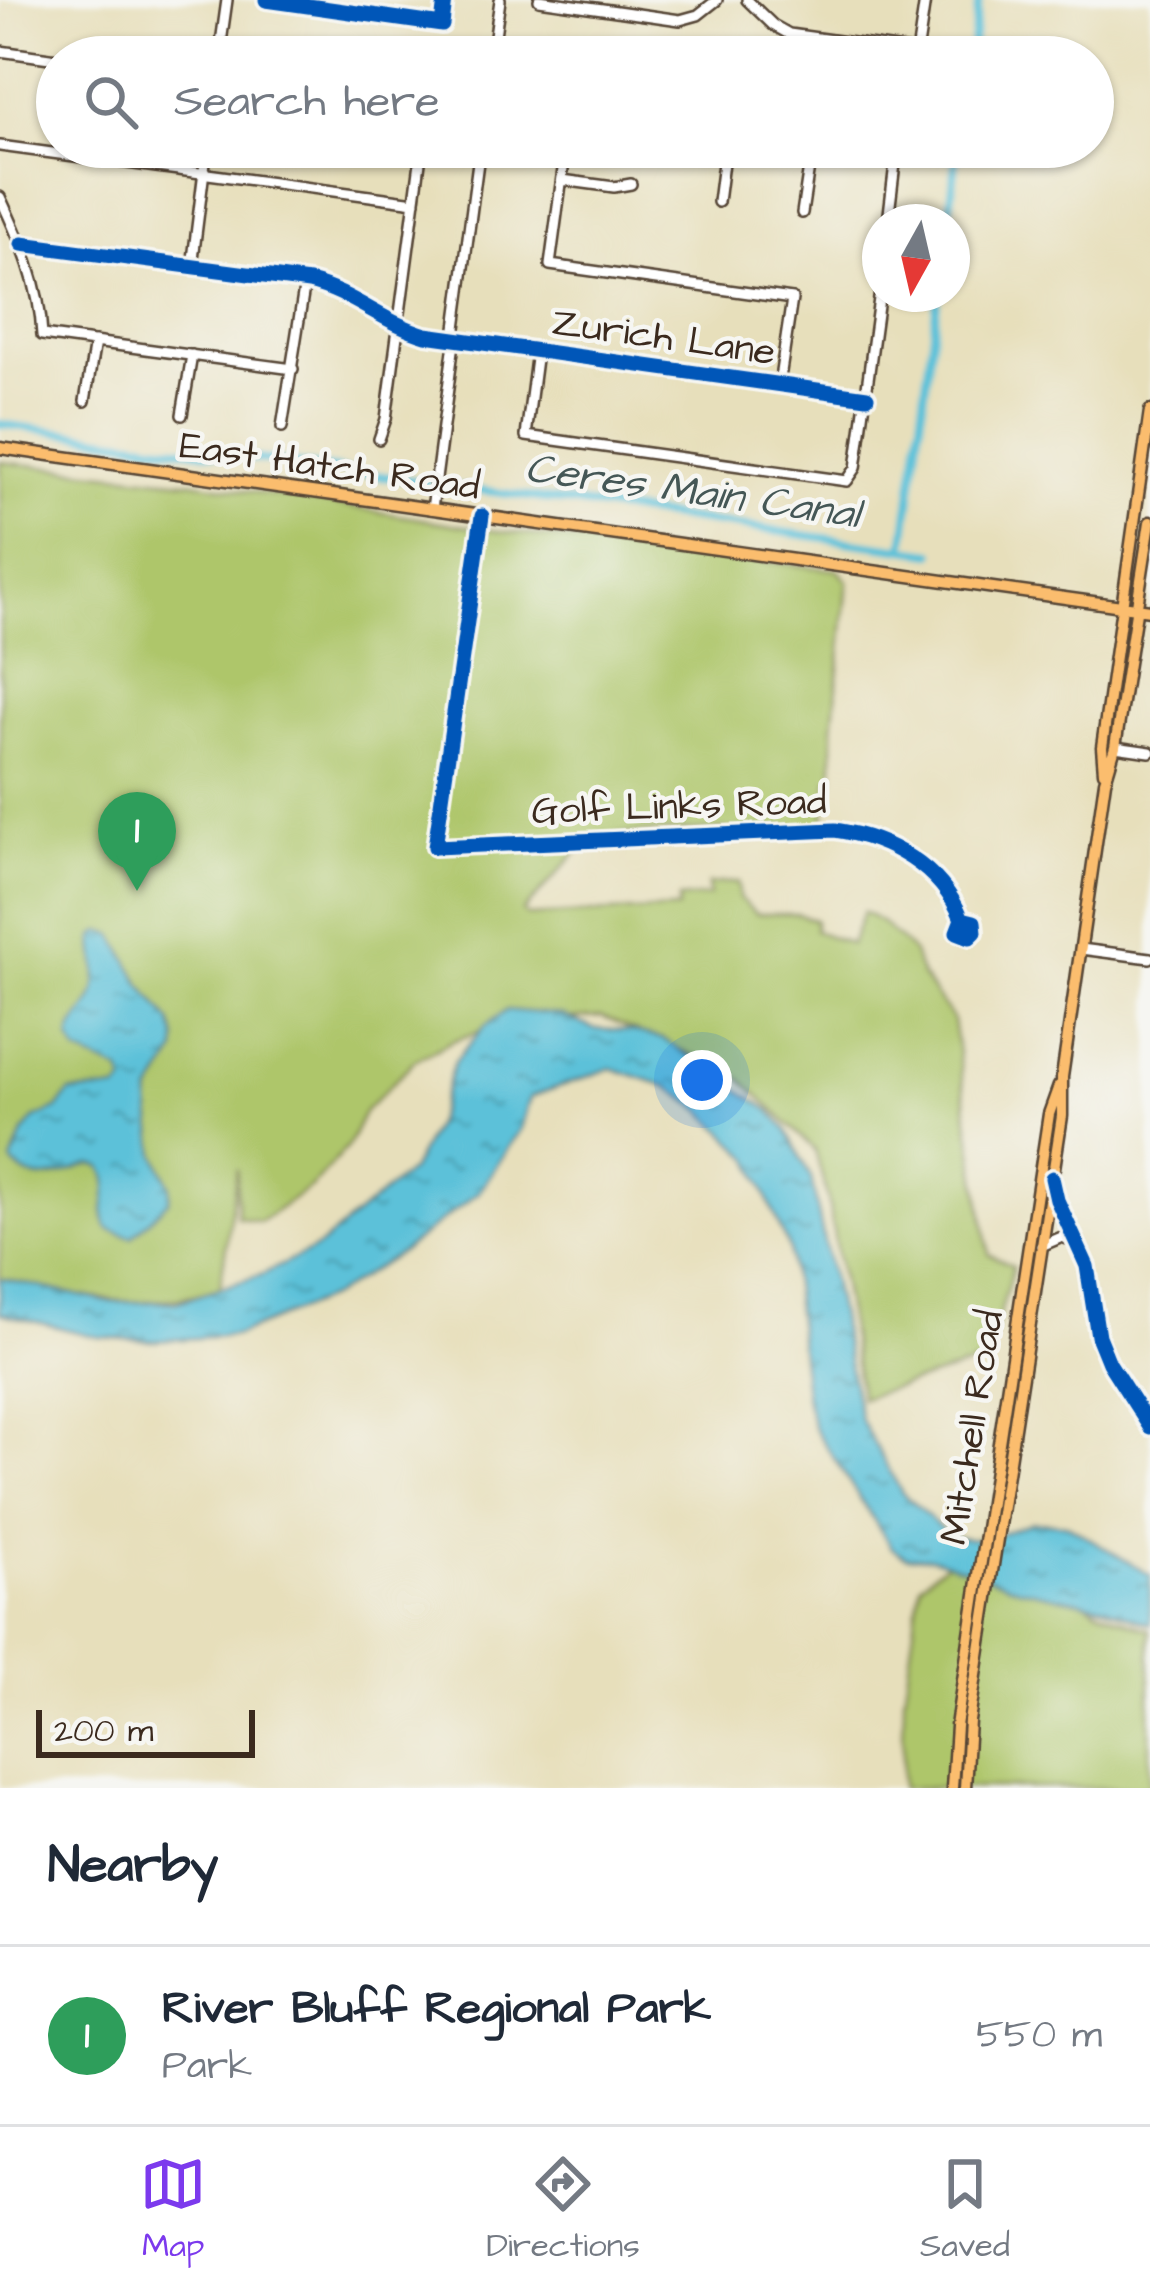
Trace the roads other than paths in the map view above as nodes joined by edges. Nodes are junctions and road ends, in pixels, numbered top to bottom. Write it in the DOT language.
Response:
graph roads {
  1 [pos="227,0"];
  2 [pos="266,0"];
  3 [pos="445,0"];
  4 [pos="500,0"];
  5 [pos="539,0"];
  6 [pos="717,0"];
  7 [pos="747,0"];
  8 [pos="925,0"];
  9 [pos="572,2"];
  10 [pos="222,36"];
  11 [pos="495,36"];
  12 [pos="801,36"];
  13 [pos="920,36"];
  14 [pos="0,51"];
  15 [pos="36,56"];
  16 [pos="0,146"];
  17 [pos="36,151"];
  18 [pos="173,168"];
  19 [pos="204,168"];
  20 [pos="419,168"];
  21 [pos="476,168"];
  22 [pos="563,168"];
  23 [pos="722,168"];
  24 [pos="809,168"];
  25 [pos="894,168"];
  26 [pos="204,172"];
  27 [pos="562,180"];
  28 [pos="631,184"];
  29 [pos="0,197"];
  30 [pos="415,202"];
  31 [pos="718,202"];
  32 [pos="890,204"];
  33 [pos="802,213"];
  34 [pos="22,244"];
  35 [pos="192,267"];
  36 [pos="304,282"];
  37 [pos="877,312"];
  38 [pos="398,327"];
  39 [pos="452,339"];
  40 [pos="95,342"];
  41 [pos="538,351"];
  42 [pos="192,356"];
  43 [pos="292,369"];
  44 [pos="779,385"];
  45 [pos="867,397"];
  46 [pos="85,401"];
  47 [pos="1150,411"];
  48 [pos="182,415"];
  49 [pos="282,427"];
  50 [pos="379,439"];
  51 [pos="0,448"];
  52 [pos="431,508"];
  53 [pos="482,516"];
  54 [pos="1150,522"];
  55 [pos="1129,607"];
  56 [pos="1150,610"];
  57 [pos="1115,747"];
  58 [pos="1150,752"];
  59 [pos="1105,781"];
  60 [pos="962,919"];
  61 [pos="1081,949"];
  62 [pos="1150,958"];
  63 [pos="1062,1077"];
  64 [pos="1052,1178"];
  65 [pos="1078,1243"];
  66 [pos="1041,1246"];
  67 [pos="1009,1417"];
  68 [pos="1150,1427"];
  69 [pos="975,1638"];
  70 [pos="952,1788"];
  71 [pos="965,1788"];
  1 -- 10 [label="street"];
  2 -- 3 [label="street"];
  4 -- 11 [label="street"];
  5 -- 9 [label="street"];
  6 -- 9 [label="street"];
  7 -- 12 [label="street"];
  8 -- 13 [label="street"];
  14 -- 15 [label="street"];
  16 -- 17 [label="street"];
  18 -- 26 [label="street"];
  19 -- 26 [label="street"];
  20 -- 30 [label="street"];
  21 -- 39 [label="street"];
  22 -- 27 [label="street"];
  23 -- 31 [label="street"];
  24 -- 33 [label="street"];
  25 -- 32 [label="street"];
  26 -- 30 [label="street"];
  26 -- 35 [label="street"];
  27 -- 28 [label="street"];
  27 -- 44 [label="street"];
  29 -- 34 [label="street"];
  30 -- 38 [label="street"];
  34 -- 35 [label="street, Zurich Lane"];
  34 -- 40 [label="street"];
  35 -- 36 [label="street, Zurich Lane"];
  36 -- 38 [label="street, Zurich Lane"];
  36 -- 43 [label="street"];
  37 -- 45 [label="street"];
  38 -- 39 [label="street, Zurich Lane"];
  38 -- 50 [label="street"];
  39 -- 41 [label="street, Zurich Lane"];
  39 -- 52 [label="street"];
  40 -- 42 [label="street"];
  40 -- 46 [label="street"];
  41 -- 44 [label="street, Zurich Lane"];
  41 -- 45 [label="street"];
  42 -- 43 [label="street"];
  42 -- 48 [label="street"];
  43 -- 49 [label="street"];
  44 -- 45 [label="street, Zurich Lane"];
  47 -- 55 [label="main road, Mitchell Road"];
  51 -- 52 [label="main road, East Hatch Road"];
  52 -- 53 [label="main road, East Hatch Road"];
  53 -- 55 [label="main road, East Hatch Road"];
  53 -- 60 [label="street, Golf Links Road"];
  54 -- 55 [label="main road, Mitchell Road"];
  55 -- 56 [label="main road, East Hatch Road"];
  55 -- 57 [label="main road, Mitchell Road"];
  55 -- 59 [label="main road, Mitchell Road"];
  57 -- 58 [label="street"];
  57 -- 59 [label="main road, Mitchell Road"];
  59 -- 61 [label="main road, Mitchell Road"];
  61 -- 62 [label="street"];
  61 -- 63 [label="main road, Mitchell Road"];
  63 -- 64 [label="main road, Mitchell Road"];
  63 -- 67 [label="main road, Mitchell Road"];
  64 -- 65 [label="street"];
  64 -- 66 [label="main road, Mitchell Road"];
  65 -- 66 [label="street"];
  65 -- 68 [label="street"];
  66 -- 67 [label="main road, Mitchell Road"];
  67 -- 69 [label="main road, Mitchell Road"];
  69 -- 70 [label="main road, Mitchell Road"];
  69 -- 71 [label="main road, Mitchell Road"];
}
